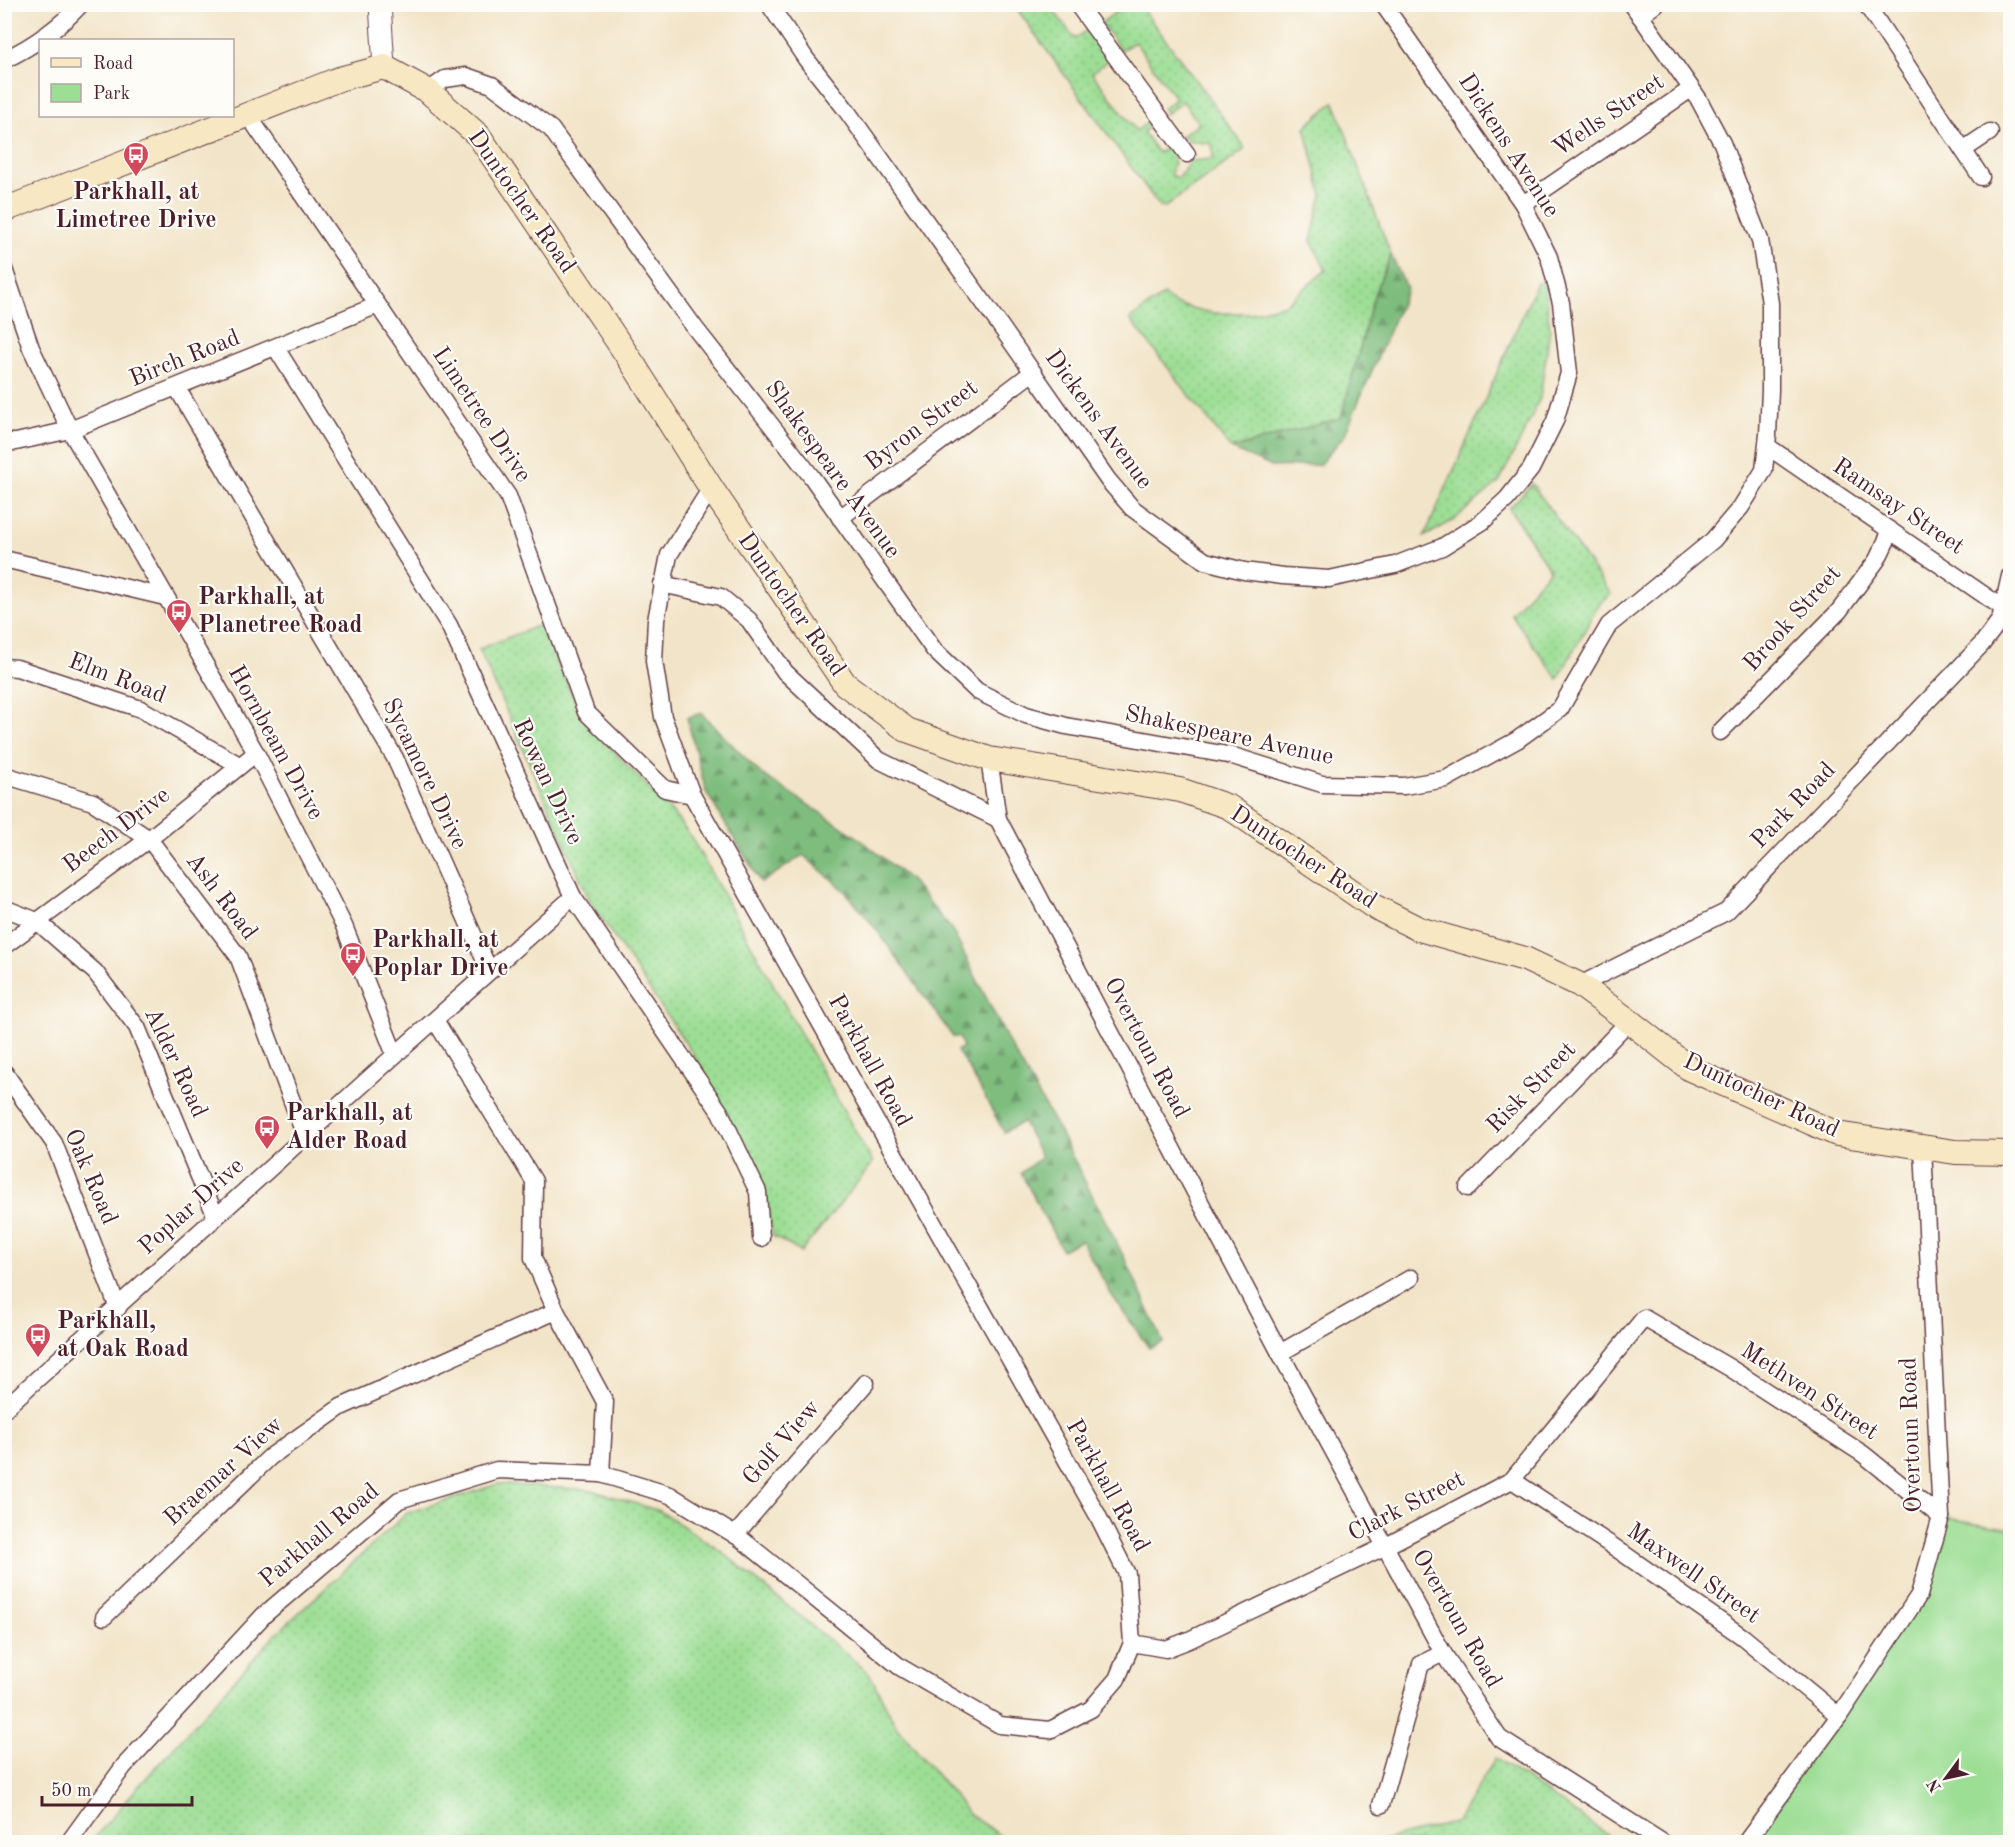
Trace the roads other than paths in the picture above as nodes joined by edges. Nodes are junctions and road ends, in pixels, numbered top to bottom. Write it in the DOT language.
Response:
graph roads {
  1 [pos="81,4"];
  2 [pos="380,4"];
  3 [pos="769,4"];
  4 [pos="1077,4"];
  5 [pos="1383,4"];
  6 [pos="1656,4"];
  7 [pos="1866,4"];
  8 [pos="1636,10"];
  9 [pos="42,39"];
  10 [pos="39,41"];
  11 [pos="4,60"];
  12 [pos="384,67"];
  13 [pos="1692,89"];
  14 [pos="428,91"];
  15 [pos="248,115"];
  16 [pos="1990,132"];
  17 [pos="1963,150"];
  18 [pos="1187,154"];
  19 [pos="1981,177"];
  20 [pos="1523,204"];
  21 [pos="4,210"];
  22 [pos="4,269"];
  23 [pos="378,305"];
  24 [pos="276,348"];
  25 [pos="1033,372"];
  26 [pos="177,388"];
  27 [pos="70,430"];
  28 [pos="4,442"];
  29 [pos="1767,446"];
  30 [pos="711,488"];
  31 [pos="840,518"];
  32 [pos="1891,531"];
  33 [pos="4,559"];
  34 [pos="2010,576"];
  35 [pos="662,584"];
  36 [pos="165,597"];
  37 [pos="2005,617"];
  38 [pos="4,667"];
  39 [pos="1720,732"];
  40 [pos="256,753"];
  41 [pos="989,759"];
  42 [pos="239,765"];
  43 [pos="4,775"];
  44 [pos="692,795"];
  45 [pos="998,819"];
  46 [pos="149,839"];
  47 [pos="573,897"];
  48 [pos="4,908"];
  49 [pos="37,921"];
  50 [pos="4,946"];
  51 [pos="489,970"];
  52 [pos="1580,985"];
  53 [pos="435,1020"];
  54 [pos="1629,1021"];
  55 [pos="395,1055"];
  56 [pos="4,1072"];
  57 [pos="305,1136"];
  58 [pos="1923,1148"];
  59 [pos="2010,1153"];
  60 [pos="1468,1188"];
  61 [pos="216,1217"];
  62 [pos="760,1238"];
  63 [pos="1411,1278"];
  64 [pos="118,1308"];
  65 [pos="556,1311"];
  66 [pos="1644,1318"];
  67 [pos="1280,1353"];
  68 [pos="866,1383"];
  69 [pos="4,1409"];
  70 [pos="601,1474"];
  71 [pos="1512,1480"];
  72 [pos="1941,1517"];
  73 [pos="735,1535"];
  74 [pos="1386,1546"];
  75 [pos="104,1617"];
  76 [pos="1132,1643"];
  77 [pos="1443,1653"];
  78 [pos="1839,1716"];
  79 [pos="1382,1805"];
  80 [pos="69,1842"];
  81 [pos="1662,1842"];
  82 [pos="1746,1842"];
  1 -- 9 [label="street"];
  2 -- 12 [label="street"];
  3 -- 25 [label="street, Dickens Avenue"];
  4 -- 18 [label="street"];
  5 -- 20 [label="street, Dickens Avenue"];
  6 -- 8 [label="street"];
  7 -- 17 [label="street"];
  8 -- 13 [label="street, Shakespeare Avenue"];
  10 -- 11 [label="street"];
  12 -- 14 [label="main road, Duntocher Road"];
  12 -- 15 [label="main road"];
  13 -- 20 [label="street, Wells Street"];
  13 -- 29 [label="street, Shakespeare Avenue"];
  14 -- 30 [label="main road, Duntocher Road"];
  14 -- 31 [label="street, Shakespeare Avenue"];
  15 -- 21 [label="main road"];
  15 -- 23 [label="street, Limetree Drive"];
  16 -- 17 [label="street"];
  17 -- 19 [label="street"];
  20 -- 25 [label="street, Dickens Avenue"];
  22 -- 27 [label="street, Hornbeam Drive"];
  23 -- 24 [label="street, Birch Road"];
  23 -- 44 [label="street, Limetree Drive"];
  24 -- 26 [label="street, Birch Road"];
  24 -- 47 [label="street, Rowan Drive"];
  25 -- 31 [label="street, Byron Street"];
  26 -- 27 [label="street, Birch Road"];
  26 -- 51 [label="street, Sycamore Drive"];
  27 -- 28 [label="street, Birch Road"];
  27 -- 36 [label="street, Hornbeam Drive"];
  29 -- 31 [label="street, Shakespeare Avenue"];
  29 -- 32 [label="street, Ramsay Street"];
  30 -- 35 [label="street, Parkhall Road"];
  30 -- 41 [label="main road, Duntocher Road"];
  32 -- 37 [label="street, Ramsay Street"];
  32 -- 39 [label="street, Brook Street"];
  33 -- 36 [label="street"];
  34 -- 37 [label="street"];
  35 -- 44 [label="street, Parkhall Road"];
  35 -- 45 [label="street"];
  36 -- 40 [label="street, Hornbeam Drive"];
  37 -- 52 [label="street, Park Road"];
  38 -- 42 [label="street, Elm Road"];
  40 -- 42 [label="street, Beech Drive"];
  40 -- 55 [label="street, Hornbeam Drive"];
  41 -- 45 [label="street, Overtoun Road"];
  41 -- 52 [label="main road, Duntocher Road"];
  42 -- 46 [label="street, Beech Drive"];
  43 -- 46 [label="street, Ash Road"];
  44 -- 76 [label="street, Parkhall Road"];
  45 -- 67 [label="street, Overtoun Road"];
  46 -- 49 [label="street, Beech Drive"];
  46 -- 57 [label="street, Ash Road"];
  47 -- 51 [label="street, Poplar Drive"];
  47 -- 62 [label="street, Rowan Drive"];
  48 -- 49 [label="street, Alder Road"];
  49 -- 50 [label="street, Beech Drive"];
  49 -- 61 [label="street, Alder Road"];
  51 -- 53 [label="street, Poplar Drive"];
  52 -- 54 [label="main road, Duntocher Road"];
  53 -- 55 [label="street, Poplar Drive"];
  53 -- 65 [label="street"];
  54 -- 58 [label="main road, Duntocher Road"];
  54 -- 60 [label="street, Risk Street"];
  55 -- 57 [label="street, Poplar Drive"];
  56 -- 64 [label="street, Oak Road"];
  57 -- 61 [label="street, Poplar Drive"];
  58 -- 59 [label="main road, Duntocher Road"];
  58 -- 72 [label="street, Overtoun Road"];
  61 -- 64 [label="street, Poplar Drive"];
  63 -- 67 [label="street"];
  64 -- 69 [label="street, Poplar Drive"];
  65 -- 70 [label="street"];
  65 -- 75 [label="street, Braemar View"];
  66 -- 71 [label="street, Clark Street"];
  66 -- 72 [label="street, Methven Street"];
  67 -- 74 [label="street, Overtoun Road"];
  68 -- 73 [label="street, Golf View"];
  70 -- 73 [label="street, Parkhall Road"];
  70 -- 80 [label="street, Parkhall Road"];
  71 -- 74 [label="street, Clark Street"];
  71 -- 78 [label="street, Maxwell Street"];
  72 -- 78 [label="street, Overtoun Road"];
  73 -- 76 [label="street, Parkhall Road"];
  74 -- 76 [label="street, Clark Street"];
  74 -- 77 [label="street, Overtoun Road"];
  77 -- 79 [label="street"];
  77 -- 81 [label="street, Overtoun Road"];
  78 -- 82 [label="street, Overtoun Road"];
}
